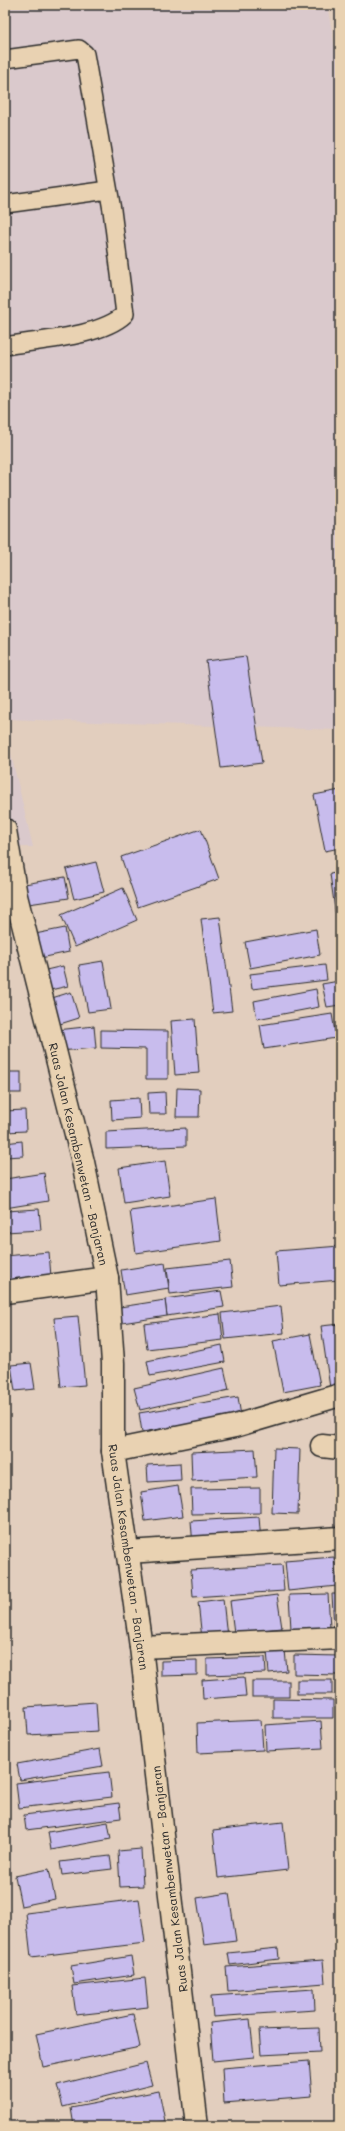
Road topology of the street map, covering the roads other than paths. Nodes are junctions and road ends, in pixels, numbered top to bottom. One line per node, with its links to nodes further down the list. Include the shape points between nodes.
1 (5, 59): 2 (lane, via 79,49 85,54)
2 (108, 190): 3 (lane); 4 (lane, via 125,314 117,322 98,330)
3 (5, 204)
4 (5, 346)
5 (5, 830): 6 (main road, Ruas Jalan Kesambenwetan - Banjaran)
6 (7, 858): 7 (main road, Ruas Jalan Kesambenwetan - Banjaran, via 83,1162)
7 (107, 1278): 8 (main road); 10 (main road, Ruas Jalan Kesambenwetan - Banjaran, via 113,1363)
8 (5, 1292)
9 (340, 1395): 10 (main road, via 235,1426)
10 (113, 1451): 12 (main road, Ruas Jalan Kesambenwetan - Banjaran)
11 (340, 1538): 12 (main road)
12 (128, 1552): 14 (main road, Ruas Jalan Kesambenwetan - Banjaran)
13 (340, 1638): 14 (main road)
14 (141, 1647): 15 (main road, Ruas Jalan Kesambenwetan - Banjaran)
15 (197, 2126)

